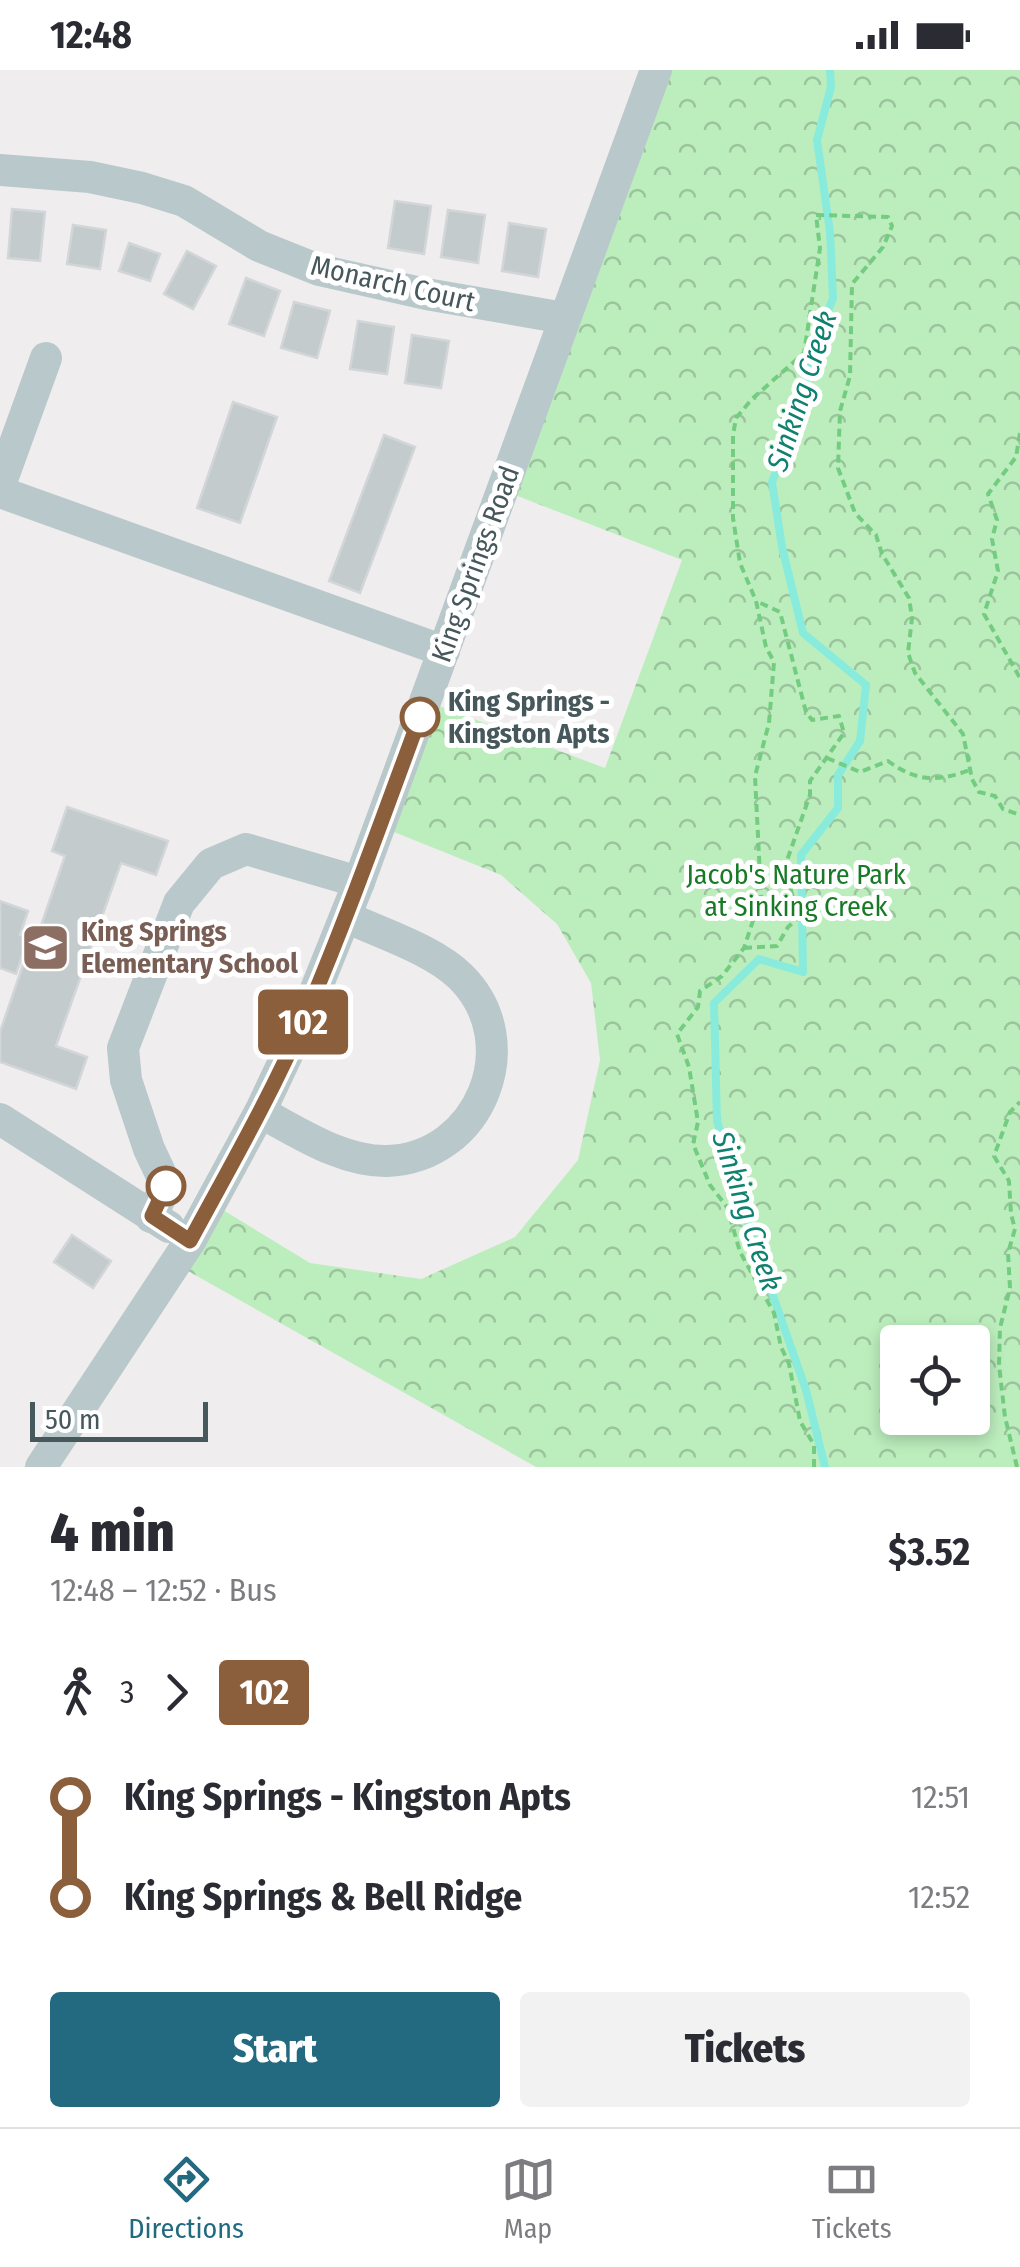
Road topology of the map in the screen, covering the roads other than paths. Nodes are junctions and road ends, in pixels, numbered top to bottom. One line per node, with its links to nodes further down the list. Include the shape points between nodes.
1 (656, 70): 3 (street, King Springs Road)
2 (0, 170): 3 (street, Monarch Court, via 142,188 184,201 259,246 319,270)
3 (564, 318): 6 (street, King Springs Road)
4 (46, 358): 5 (street)
5 (0, 488): 6 (street)
6 (444, 650): 7 (street, King Springs Road)
7 (359, 882): 8 (street, King Springs Road); 11 (street, via 246,849 212,864 179,903 123,1048 126,1080 166,1186)
8 (346, 917): 9 (street, King Springs Road); 9 (street, via 441,962 476,994 493,1060 488,1086 478,1108 438,1148 386,1161 354,1157)
9 (260, 1112): 12 (street, King Springs Road)
10 (0, 1119): 11 (street)
11 (152, 1216): 12 (street)
12 (190, 1241): 13 (street, King Springs Road)
13 (42, 1467)

